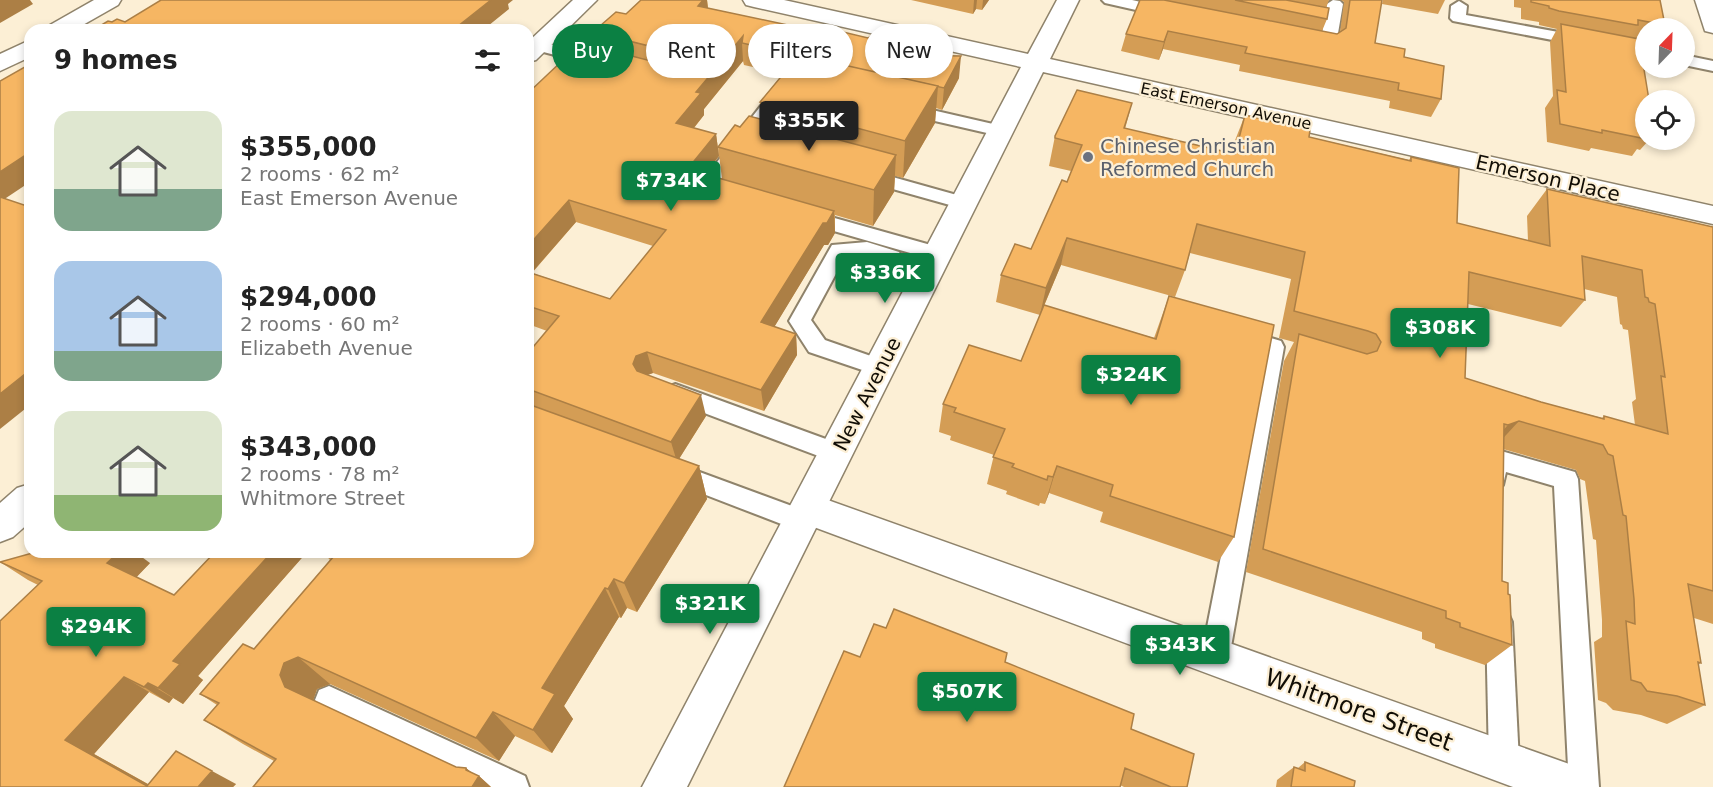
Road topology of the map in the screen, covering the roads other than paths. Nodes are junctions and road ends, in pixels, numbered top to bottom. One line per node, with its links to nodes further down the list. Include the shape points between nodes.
1 (110, 0): 9 (street)
2 (586, 0): 11 (street)
3 (754, 0): 18 (street, East Emerson Avenue)
4 (1068, 0): 18 (street, New Avenue)
5 (1110, 0): 8 (lane)
6 (1335, 4): 10 (lane, via 1327,20 1328,45)
7 (1459, 6): 14 (lane, via 1458,18)
8 (1179, 14)
9 (68, 24)
10 (1294, 38)
11 (534, 49)
12 (24, 50): 17 (street)
13 (534, 50): 15 (lane)
14 (1635, 51)
15 (552, 54)
16 (1695, 62): 19 (lane)
17 (0, 64)
18 (1034, 64): 22 (street, New Avenue); 23 (street, East Emerson Avenue)
19 (1713, 66)
20 (789, 81): 24 (lane)
21 (891, 105): 22 (lane)
22 (1000, 131): 28 (street, New Avenue)
23 (1383, 141): 30 (street, Emerson Place)
24 (743, 142): 25 (lane); 27 (lane, via 707,188)
25 (765, 148)
26 (842, 169): 28 (lane)
27 (742, 198)
28 (964, 202): 31 (street, New Avenue)
29 (787, 211): 31 (lane)
30 (1713, 215)
31 (934, 261): 33 (street, New Avenue); 33 (lane, via 867,249 839,250 800,321 817,346)
32 (1216, 330): 42 (lane, via 1284,350)
33 (880, 368): 35 (street, New Avenue)
34 (652, 384): 35 (lane)
35 (837, 453): 39 (street, New Avenue)
36 (651, 465): 39 (lane)
37 (24, 505): 40 (street)
38 (1495, 505): 48 (lane, via 1494,459 1566,479)
39 (805, 515): 42 (street, Whitmore Street); 46 (street, New Avenue)
40 (0, 526)
41 (1498, 599): 44 (lane)
42 (1215, 658): 44 (street, Whitmore Street)
43 (329, 700): 45 (lane)
44 (1504, 762): 47 (street, Whitmore Street)
45 (514, 787)
46 (664, 787)
47 (1572, 787)
48 (1584, 787)

